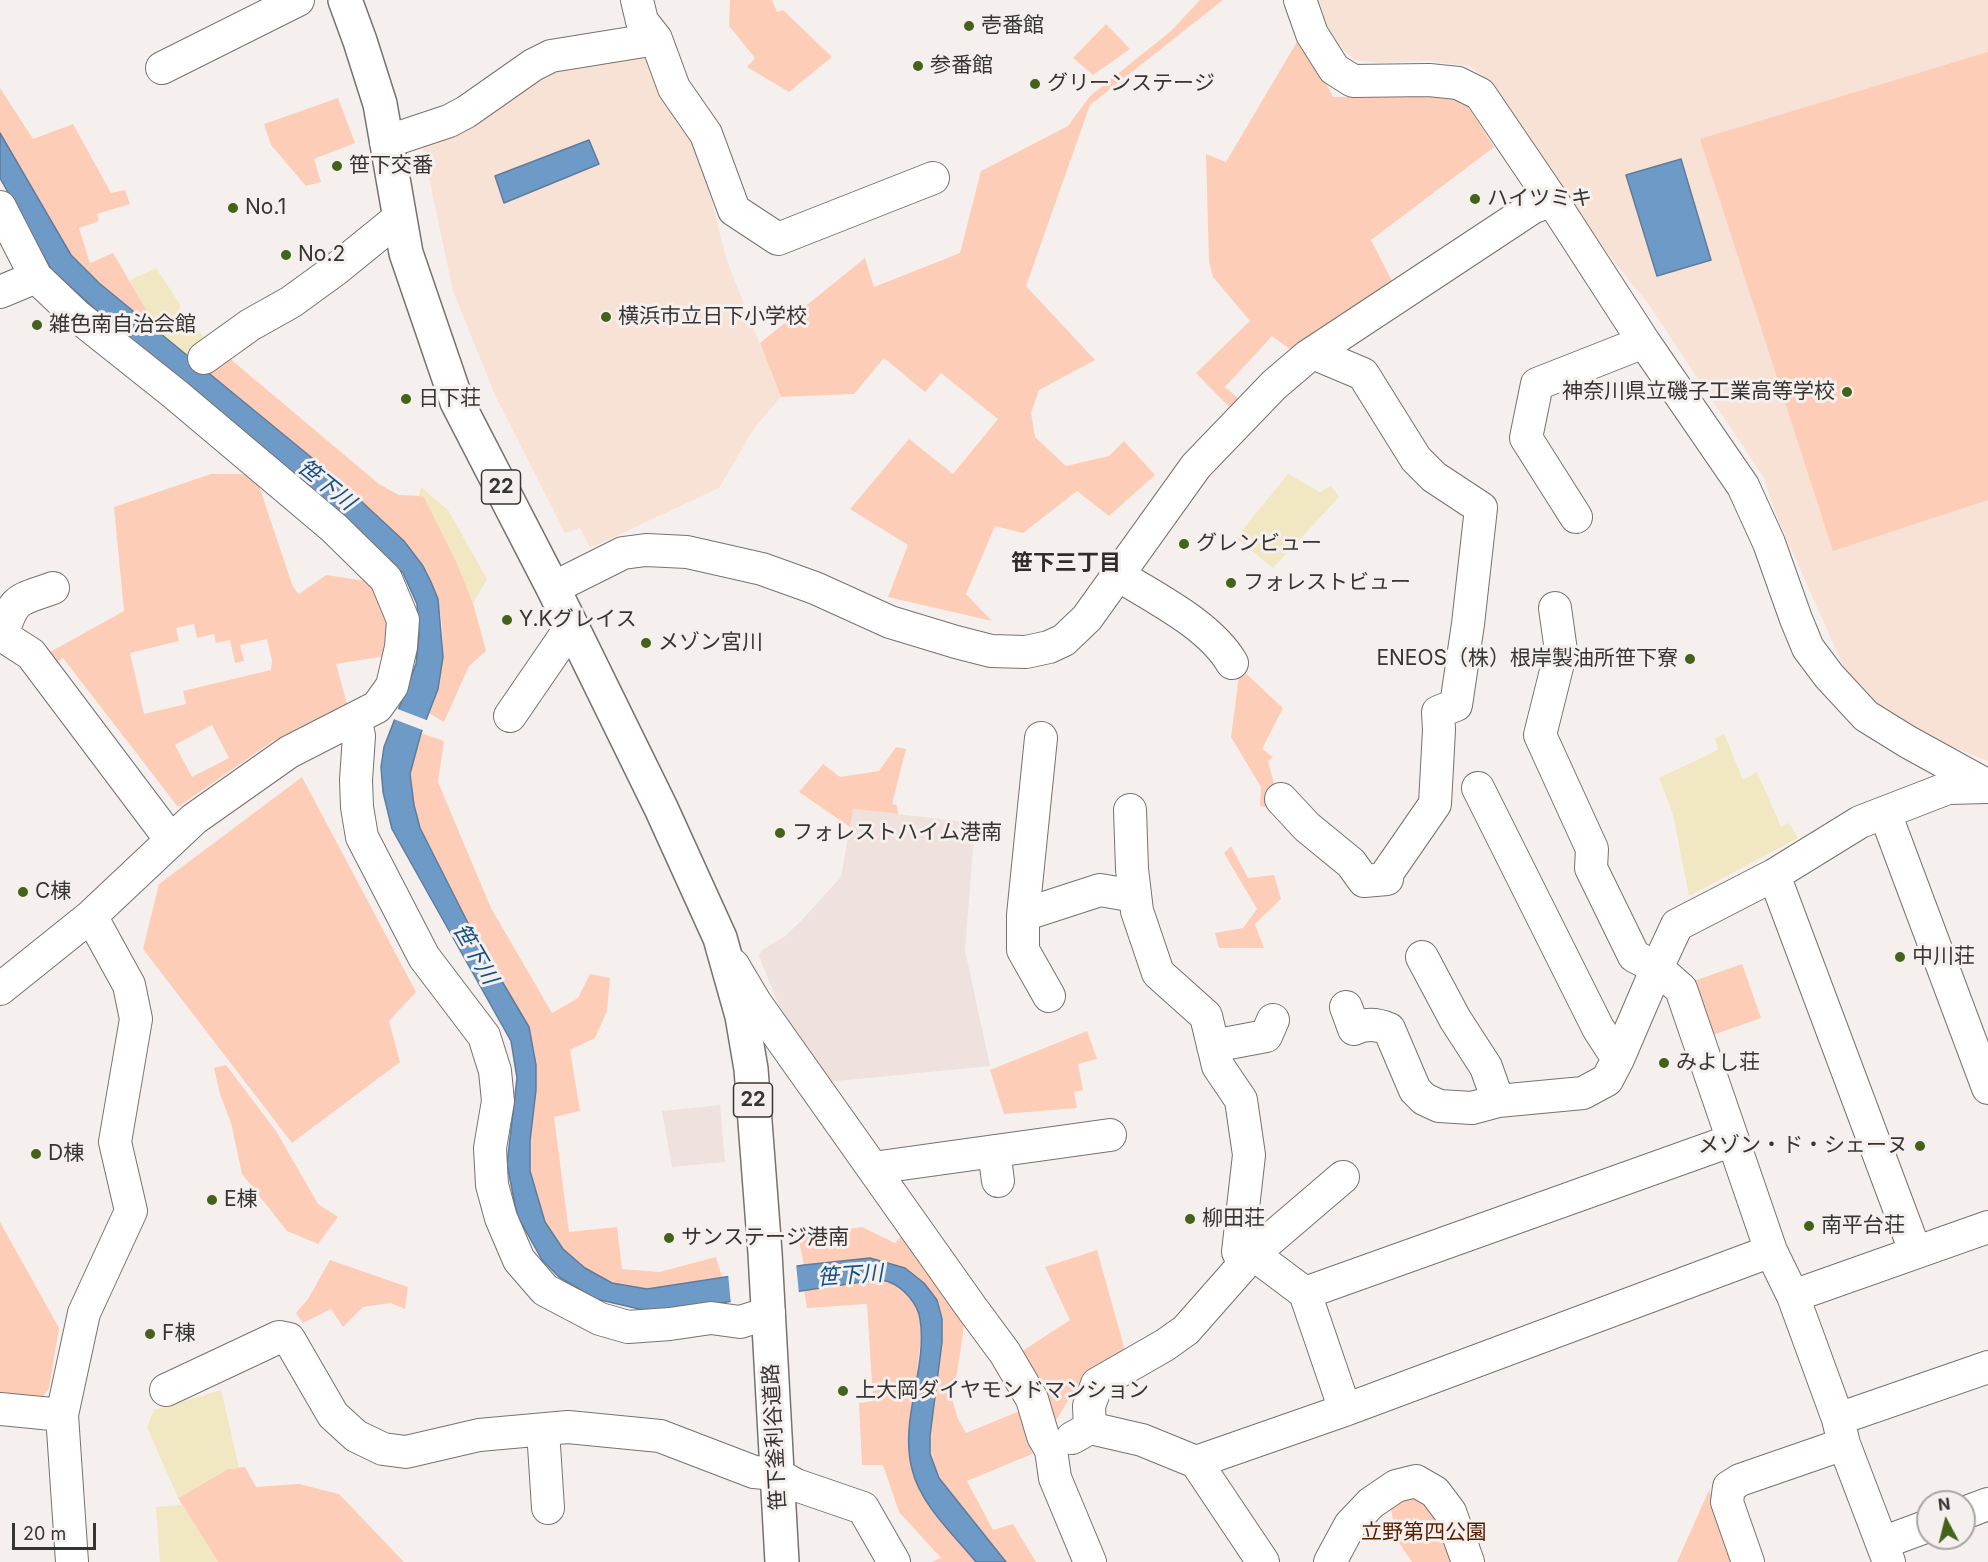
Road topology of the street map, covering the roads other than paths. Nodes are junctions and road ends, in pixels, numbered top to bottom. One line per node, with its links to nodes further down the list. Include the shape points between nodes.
1 (298, 0): 6 (street)
2 (345, 0): 7 (main road, 22, via 380,104)
3 (637, 0): 5 (street, via 642,21)
4 (1300, 0): 9 (street, via 1312,34 1334,69 1353,81 1458,82 1480,94)
5 (656, 39): 7 (street, via 551,56 449,121); 8 (street, via 674,88 706,134 734,210 778,239)
6 (162, 68)
7 (386, 142): 11 (main road, 22)
8 (933, 177)
9 (1552, 200): 14 (street); 15 (street, via 1532,208)
10 (0, 207): 12 (street)
11 (399, 218): 16 (street, via 291,302); 20 (main road, 22, via 406,253 457,402)
12 (36, 277): 13 (street); 26 (street, via 77,316 334,528 386,579 403,620 401,647 392,686 377,707)
13 (0, 292)
14 (1644, 342): 17 (street, via 1537,384 1526,438); 28 (street, via 1743,486 1808,648 1829,676 1866,716)
15 (1313, 353): 18 (street, via 1274,385 1196,466); 30 (street, via 1363,374 1416,459 1434,477 1481,508 1455,705 1438,712 1435,804 1387,879 1364,881 1352,863 1307,827)
16 (204, 358)
17 (1576, 517)
18 (1118, 576): 20 (street, via 1087,618 1064,640 1026,652 991,651 956,642 890,622 762,569 687,552 623,553); 24 (street, via 1183,615 1225,651)
19 (53, 588): 23 (street, via 20,600 11,609)
20 (553, 588): 22 (main road, 22)
21 (1555, 608): 40 (street, via 1562,651 1540,735 1592,849 1591,868 1634,956)
22 (571, 627): 25 (street); 38 (main road, 22, via 661,808)
23 (1, 634): 33 (street, via 31,654)
24 (1232, 663)
25 (510, 716)
26 (356, 718): 33 (street, via 289,752 194,819); 59 (street, via 357,807 362,837 424,957 489,1047 498,1101 490,1148 492,1185 519,1260 545,1290 600,1319 628,1327 711,1318 740,1322)
27 (1041, 738): 36 (street)
28 (1988, 787): 32 (street, via 1948,789)
29 (1478, 788): 46 (street, via 1598,1028)
30 (1281, 799)
31 (1131, 810): 35 (street)
32 (1885, 813): 34 (street, via 1860,822); 47 (street)
33 (171, 840): 37 (street)
34 (1774, 875): 40 (street, via 1677,925); 55 (street)
35 (1135, 896): 36 (street, via 1100,890); 45 (street, via 1158,973 1206,1016)
36 (1023, 915): 42 (street, via 1023,950)
37 (91, 916): 41 (street); 64 (street, via 129,985 136,1018 115,1142 131,1211 84,1313)
38 (723, 951): 51 (street); 59 (main road, 22, via 742,1016 751,1069)
39 (1422, 957): 48 (street, via 1486,1067)
40 (1657, 968): 46 (street); 50 (street, via 1681,989)
41 (0, 989)
42 (1049, 996)
43 (1346, 1007): 48 (street, via 1354,1029 1378,1025 1389,1029 1403,1066 1424,1099 1439,1106 1472,1108)
44 (1273, 1020): 45 (street, via 1266,1036)
45 (1213, 1046): 56 (street, via 1218,1066 1241,1100 1243,1111 1249,1155 1238,1252)
46 (1618, 1059): 48 (street, via 1607,1080 1583,1093)
47 (1988, 1088)
48 (1498, 1101)
49 (1111, 1137): 51 (street, via 996,1166)
50 (1733, 1140): 54 (street); 57 (street)
51 (873, 1168): 68 (street, via 1005,1353 1032,1400)
52 (1343, 1177): 56 (street)
53 (1988, 1227): 55 (street)
54 (1771, 1251): 58 (street); 63 (street)
55 (1916, 1251): 58 (street)
56 (1249, 1258): 57 (street); 65 (street, via 1186,1330 1097,1384 1089,1406)
57 (1305, 1293): 63 (street)
58 (1792, 1296): 67 (street)
59 (769, 1312): 70 (main road, 笹下釜利谷道路 / 22)
60 (1988, 1367): 67 (street)
61 (166, 1390): 66 (street, via 279,1337 290,1339 333,1415 356,1436 383,1449 406,1452 479,1436)
62 (0, 1408): 64 (street)
63 (1344, 1410): 69 (street)
64 (62, 1415): 74 (street)
65 (1090, 1428): 68 (street); 69 (street, via 1142,1440)
66 (543, 1430): 70 (street, via 568,1427 660,1436 754,1472); 71 (street)
67 (1841, 1432): 73 (street); 81 (street, via 1729,1487 1727,1502)
68 (1051, 1450): 77 (street, via 1054,1478)
69 (1196, 1462): 78 (street)
70 (777, 1474): 75 (main road, 笹下釜利谷道路 / 22); 76 (street, via 796,1485 863,1508)
71 (548, 1508)
72 (1916, 1534): 73 (street)
73 (1885, 1553)
74 (72, 1562)
75 (782, 1562)
76 (894, 1562)
77 (1090, 1562)
78 (1263, 1562)
79 (1330, 1562): 80 (street, via 1350,1525 1371,1503 1396,1486 1416,1482 1435,1492 1450,1512)
80 (1468, 1562)
81 (1748, 1562)

